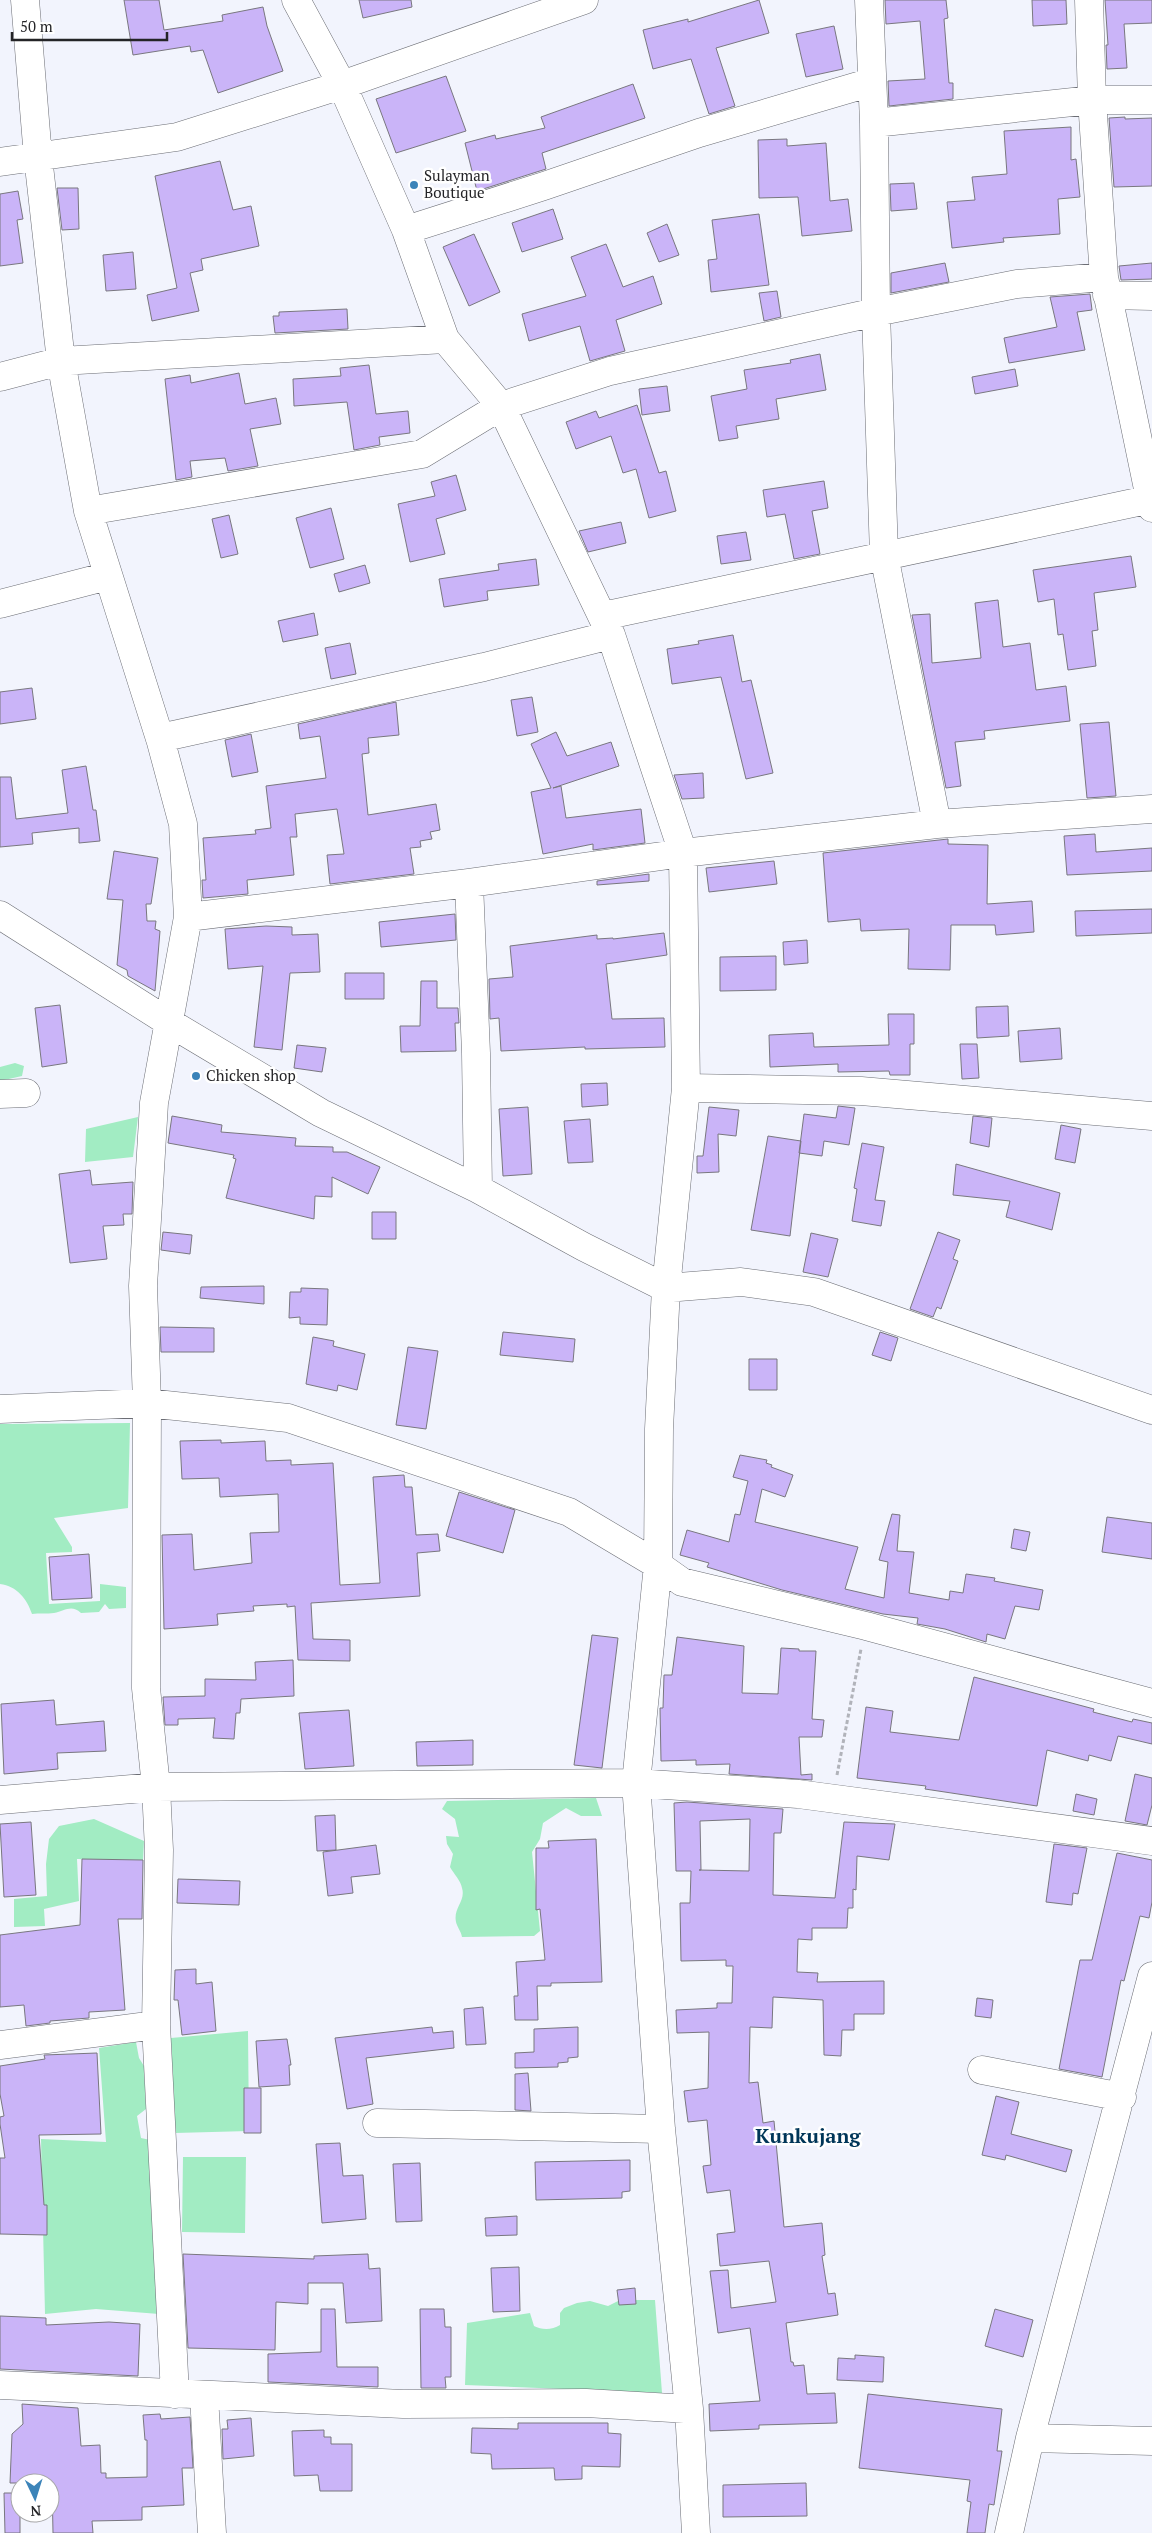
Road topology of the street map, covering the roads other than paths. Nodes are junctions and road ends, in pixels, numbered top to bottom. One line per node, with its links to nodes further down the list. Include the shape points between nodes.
1 (25, 0): 12 (street)
2 (296, 0): 8 (street)
3 (584, 0): 6 (street)
4 (869, 0): 7 (street)
5 (1090, 0): 9 (street)
6 (541, 7): 8 (street)
7 (872, 82): 11 (street); 14 (street, via 699,133)
8 (342, 85): 12 (street, via 177,137); 14 (street)
9 (1092, 100): 10 (street); 11 (street); 15 (street)
10 (1152, 100)
11 (874, 122): 17 (street)
12 (38, 157): 13 (street); 19 (street)
13 (0, 162)
14 (406, 230): 18 (street)
15 (1106, 286): 16 (street); 17 (street, via 1018,284); 22 (street)
16 (1152, 296)
17 (876, 312): 21 (street, via 610,371); 24 (street)
18 (445, 339): 19 (street); 21 (street)
19 (61, 361): 20 (street); 23 (street)
20 (0, 377)
21 (501, 406): 23 (street, via 422,454); 27 (street)
22 (1152, 502): 24 (street)
23 (88, 510): 25 (street)
24 (884, 555): 27 (street); 30 (street)
25 (108, 576): 26 (street); 28 (street)
26 (0, 604)
27 (607, 626): 28 (street, via 484,667); 31 (street)
28 (160, 738): 34 (street, via 183,824)
29 (1152, 809): 30 (street)
30 (937, 824): 31 (street)
31 (683, 853): 32 (street); 36 (street)
32 (469, 883): 34 (street); 38 (street)
33 (0, 915): 35 (street)
34 (188, 917): 35 (street)
35 (170, 1023): 38 (street, via 321,1114); 40 (street, via 154,1103 143,1286)
36 (686, 1088): 37 (street, via 861,1090); 39 (street)
37 (1152, 1116)
38 (478, 1189): 39 (street)
39 (666, 1288): 42 (street, via 741,1282 814,1292); 43 (street, via 659,1429)
40 (147, 1403): 41 (street); 43 (street, via 288,1418 569,1512); 46 (street, via 146,1688)
41 (0, 1409)
42 (1152, 1410)
43 (658, 1565): 44 (street, via 682,1582 866,1626); 45 (street)
44 (1152, 1703)
45 (636, 1783): 46 (street); 48 (street, via 833,1798); 56 (street)
46 (156, 1786): 47 (street); 50 (street, via 159,1850)
47 (0, 1800)
48 (1152, 1841)
49 (1152, 1976): 51 (street)
50 (156, 2025): 52 (street); 58 (street)
51 (1146, 2026): 54 (street)
52 (0, 2045)
53 (982, 2070): 54 (street)
54 (1122, 2098): 61 (street)
55 (377, 2123): 56 (street)
56 (661, 2129): 60 (street)
57 (0, 2385): 58 (street)
58 (175, 2394): 59 (street)
59 (204, 2396): 60 (street, via 403,2404 586,2403); 63 (street)
60 (690, 2409): 64 (street)
61 (1030, 2438): 62 (street); 65 (street)
62 (1152, 2440)
63 (212, 2533)
64 (696, 2533)
65 (1009, 2533)

